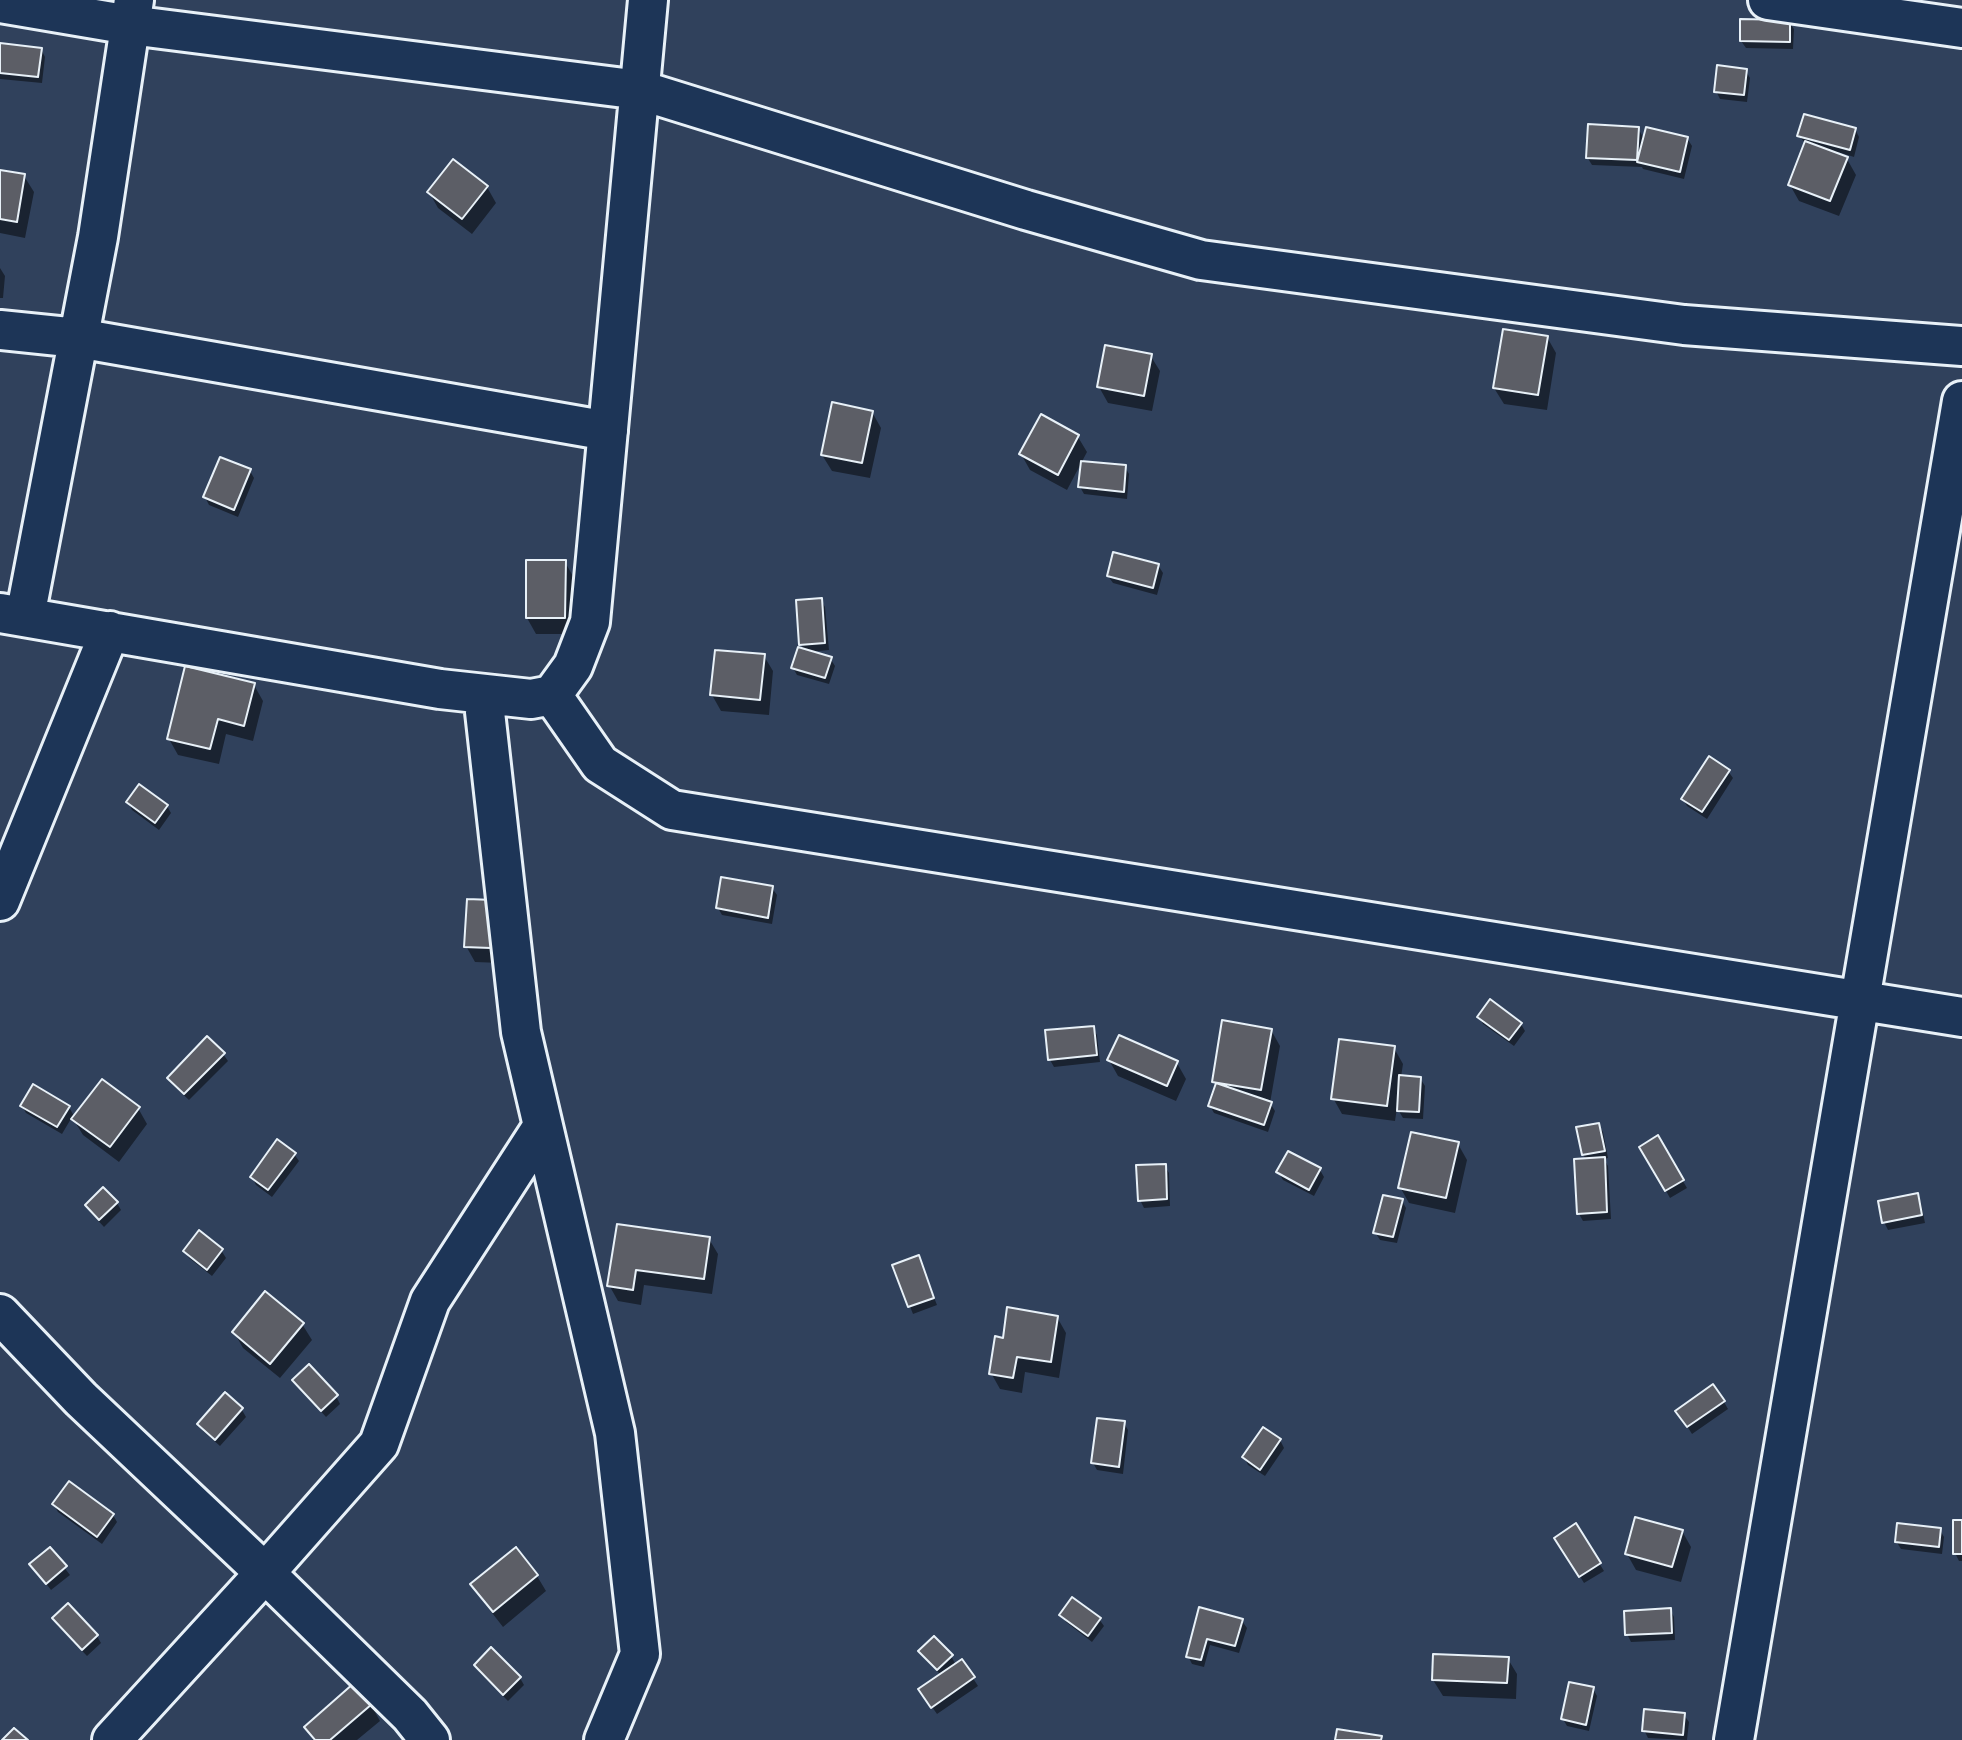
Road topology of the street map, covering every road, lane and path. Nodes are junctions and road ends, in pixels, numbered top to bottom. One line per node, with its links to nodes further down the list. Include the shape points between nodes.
1 (648, 0): 6 (street)
2 (1768, 0): 5 (street)
3 (0, 3): 4 (street)
4 (132, 12): 6 (street); 8 (street)
5 (1962, 28)
6 (640, 90): 9 (street, via 1201,260 1684,325); 11 (street)
7 (0, 330): 8 (street)
8 (78, 338): 11 (street); 12 (street)
9 (1962, 346)
10 (1962, 401): 17 (street)
11 (608, 430): 15 (street, via 590,622 573,666)
12 (12, 615): 13 (street)
13 (110, 631): 14 (street); 16 (street)
14 (483, 694): 15 (street, via 531,699); 19 (street, via 521,1032)
15 (552, 695): 17 (street, via 600,764 672,810)
16 (0, 901)
17 (1860, 1001): 18 (street); 25 (street)
18 (1962, 1017)
19 (543, 1126): 21 (street, via 430,1301 379,1444); 24 (street, via 615,1433 640,1654)
20 (0, 1314): 21 (street, via 81,1399)
21 (265, 1573): 22 (street); 23 (street)
22 (113, 1740)
23 (430, 1740)
24 (604, 1740)
25 (1734, 1740)

